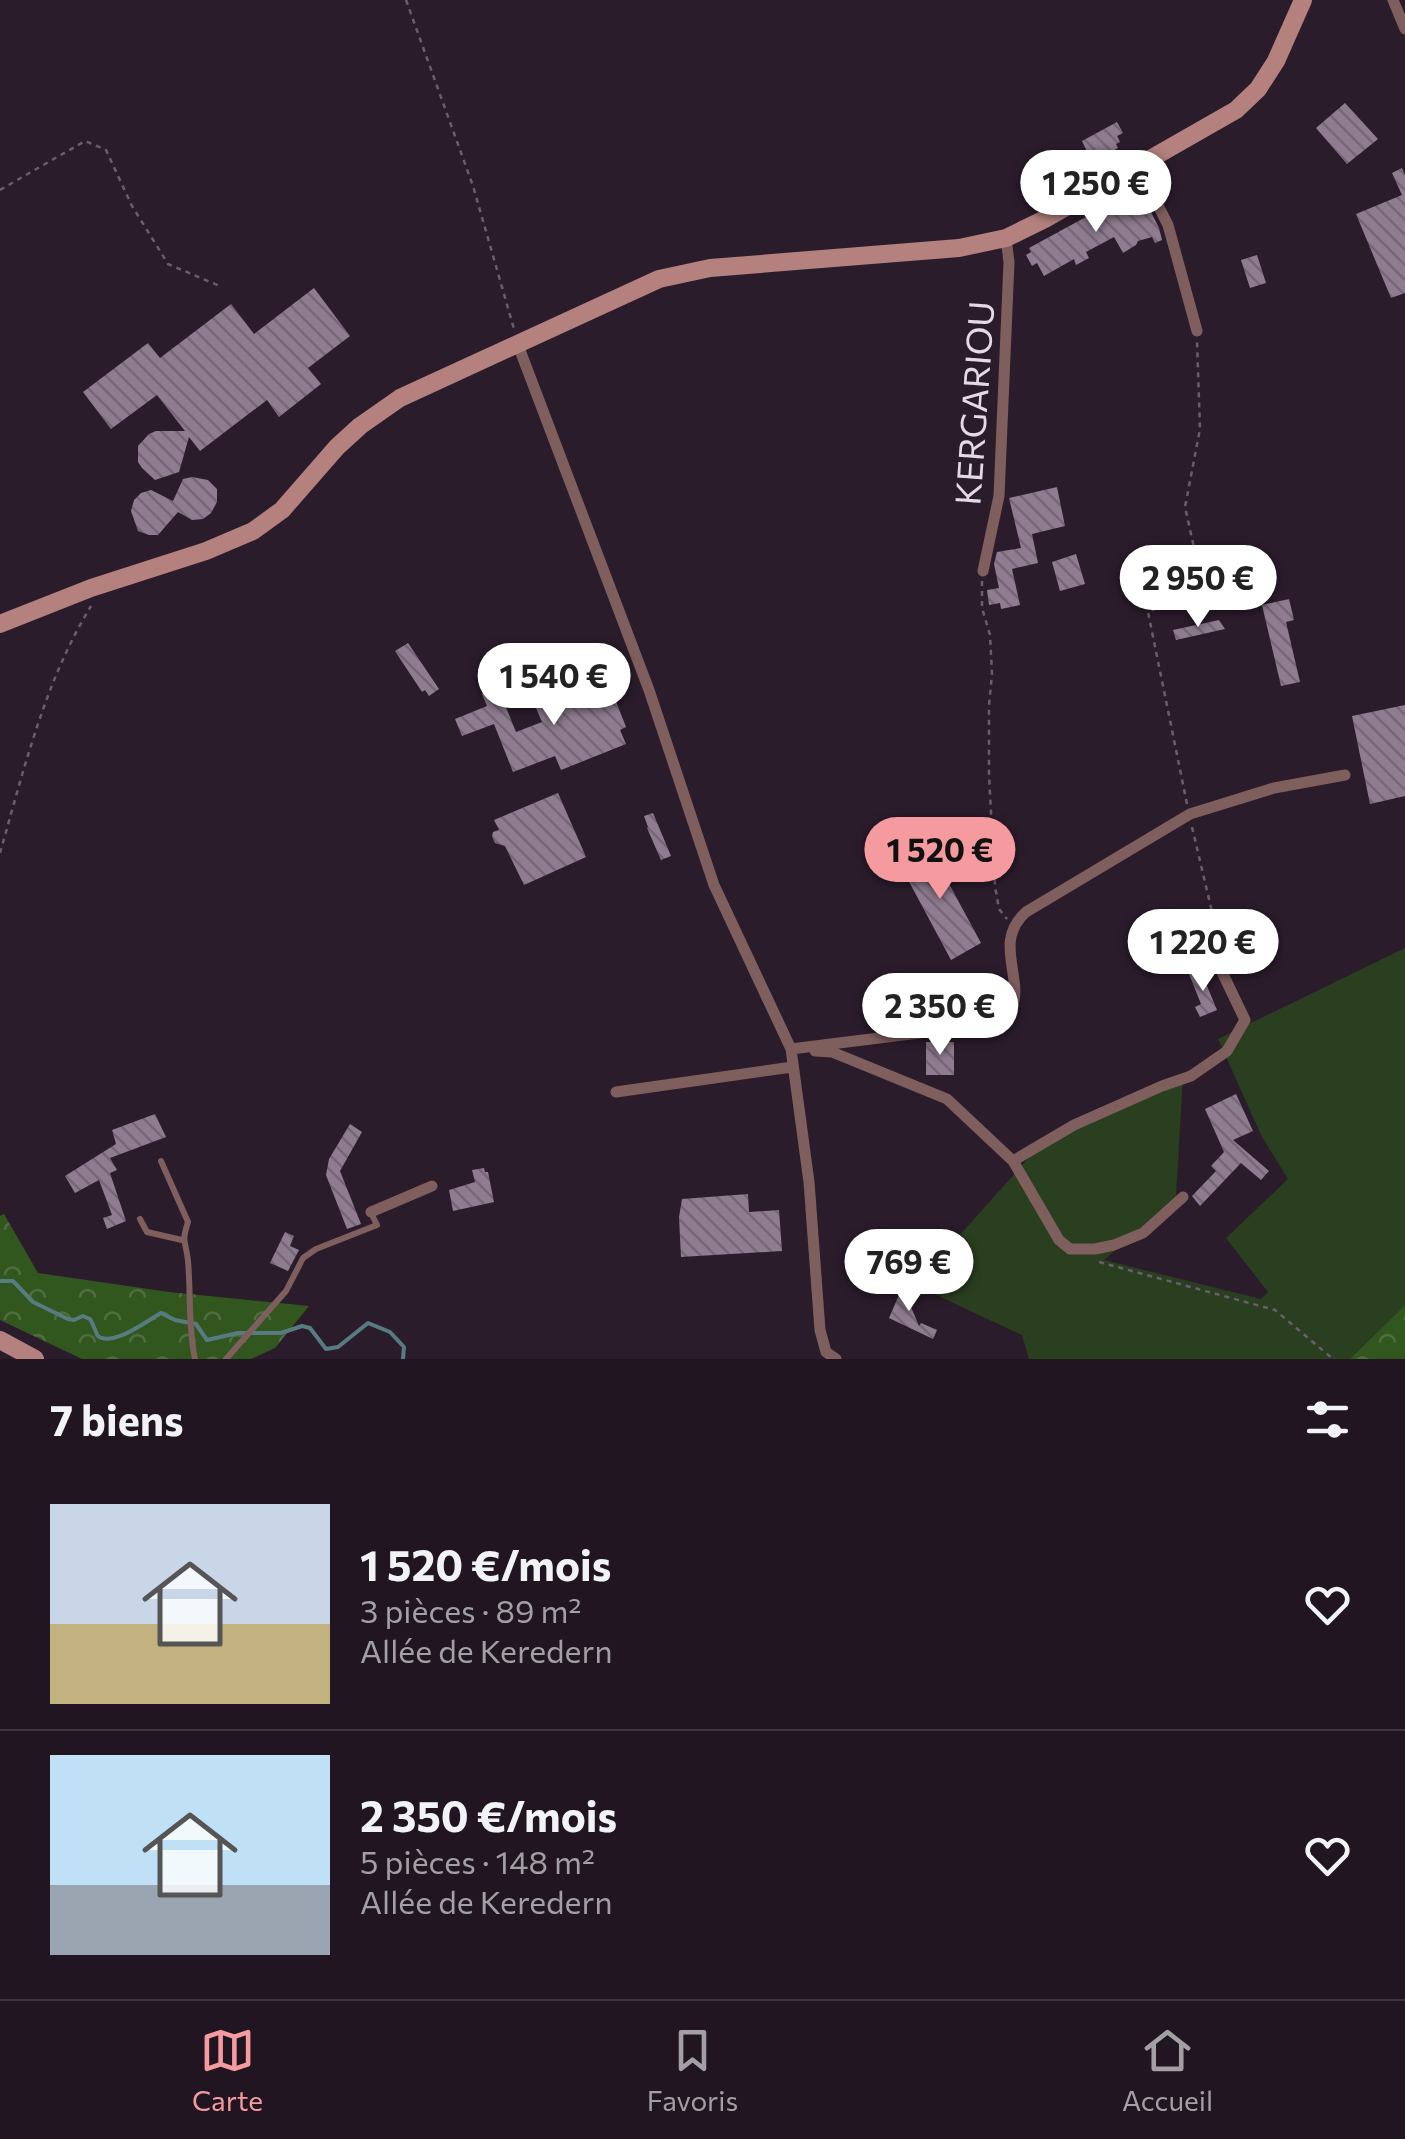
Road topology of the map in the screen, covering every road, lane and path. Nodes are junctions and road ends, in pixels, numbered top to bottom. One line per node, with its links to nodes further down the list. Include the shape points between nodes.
1 (406, 0): 10 (path, via 474,186)
2 (1303, 0): 5 (street, via 1276,60 1248,100)
3 (1393, 0): 4 (street)
4 (1405, 29)
5 (1138, 166): 7 (street); 9 (street, via 1168,225)
6 (0, 190): 8 (path, via 84,141 106,150 168,264)
7 (1006, 238): 10 (street, via 959,248 687,271); 11 (street, KERGARIOU, via 998,496)
8 (222, 287)
9 (1196, 331): 15 (path, via 1200,428 1185,507 1204,588 1148,612)
10 (518, 346): 12 (street, via 400,398 360,426 282,510 253,531); 19 (street, via 649,690 714,884)
11 (982, 571): 17 (path, via 992,674 996,886 999,909)
12 (92, 588): 13 (street); 16 (path, via 92,604 68,644 34,735)
13 (0, 624)
14 (1344, 775): 15 (street)
15 (1190, 814): 17 (street, via 1026,912); 18 (path)
16 (0, 853)
17 (1014, 928): 19 (street, via 1014,995 998,1024)
18 (1222, 972): 23 (street, via 1245,1020 1226,1051 1192,1076 1074,1125)
19 (791, 1049): 20 (street); 23 (street, via 832,1052 947,1099)
20 (792, 1067): 21 (street); 34 (street, via 820,1330 826,1352)
21 (616, 1092)
22 (161, 1160): 28 (lane, via 188,1222)
23 (1013, 1160): 25 (street, via 1070,1248 1094,1249 1143,1233)
24 (432, 1186): 26 (street)
25 (1183, 1197)
26 (370, 1210): 33 (lane, via 377,1226 303,1258 286,1291)
27 (140, 1219): 28 (lane, via 147,1232)
28 (182, 1240): 32 (lane)
29 (1099, 1261): 35 (path, via 1274,1310)
30 (0, 1340): 31 (street)
31 (26, 1357)
32 (195, 1359)
33 (226, 1359)
34 (836, 1359)
35 (1334, 1359)

